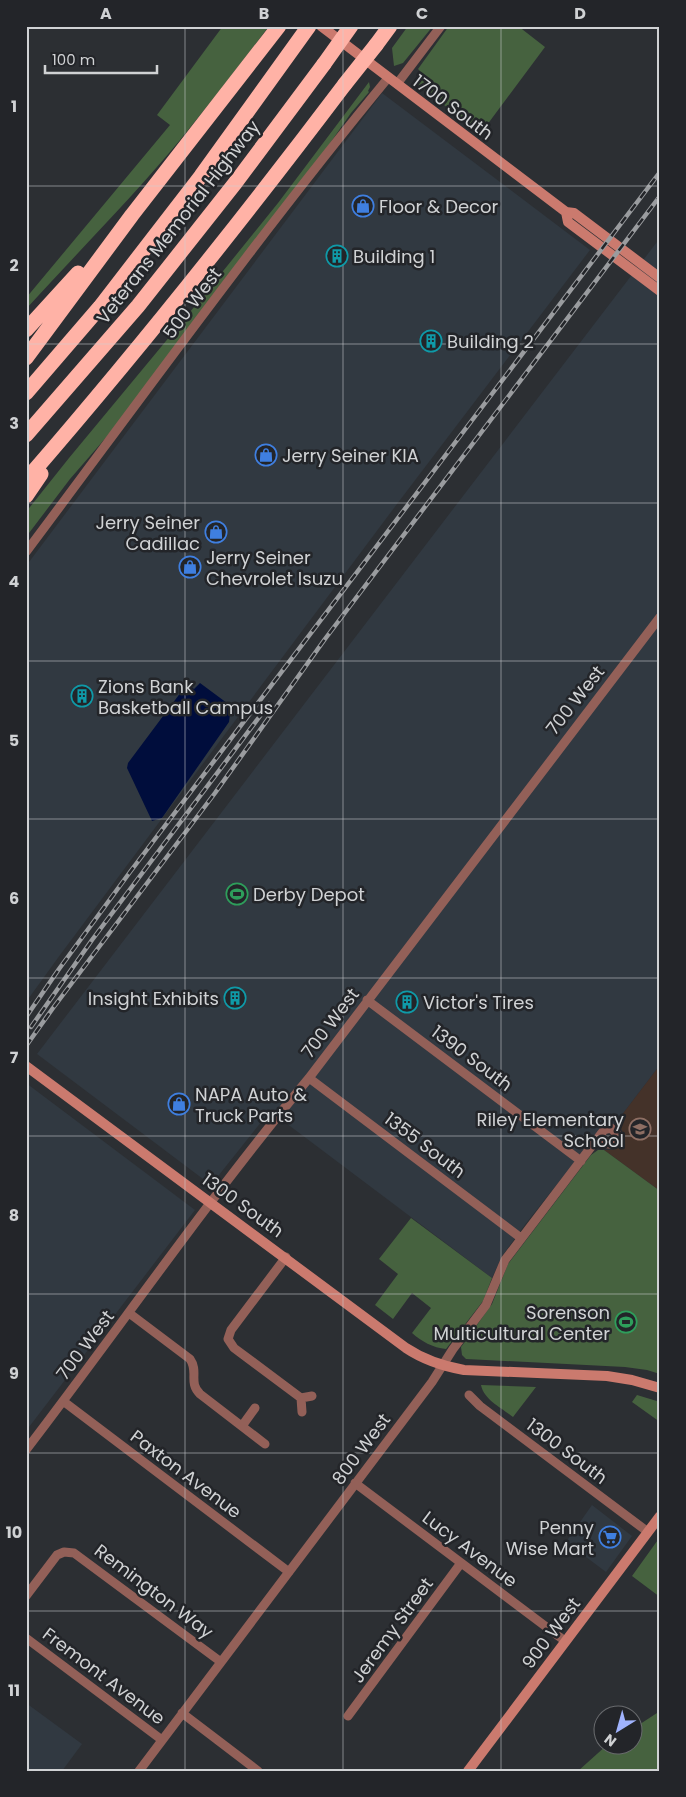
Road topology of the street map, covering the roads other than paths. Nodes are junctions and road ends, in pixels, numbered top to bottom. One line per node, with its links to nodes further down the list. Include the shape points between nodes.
1 (309, 26): 14 (highway, Veterans Memorial Highway, via 195,184 100,307)
2 (321, 26): 7 (main road, 1700 South)
3 (350, 26): 16 (highway, Veterans Memorial Highway, bridge, via 236,182 138,306)
4 (389, 26): 15 (highway, bridge, via 259,198)
5 (441, 26): 7 (street, 500 West)
6 (278, 27): 9 (highway)
7 (392, 81): 8 (main road, 1700 South); 19 (street, 500 West, via 324,156)
8 (566, 212): 10 (main road, 1700 South, via 574,213); 11 (main road, 1700 South, via 568,222)
9 (132, 215): 12 (highway); 13 (highway)
10 (660, 278)
11 (660, 290)
12 (26, 330)
13 (26, 358)
14 (26, 393)
15 (80, 417): 17 (highway); 18 (highway)
16 (26, 435)
17 (26, 480)
18 (26, 496)
19 (26, 552)
20 (660, 617): 21 (street, 700 West)
21 (367, 1000): 23 (street, 700 West); 25 (street, 1390 South)
22 (26, 1066): 26 (main road, 1300 South)
23 (309, 1078): 26 (street, 700 West); 27 (street, 1355 South)
24 (597, 1139): 25 (street, 800 West)
25 (581, 1161): 27 (street, 800 West)
26 (211, 1202): 28 (main road, 1300 South); 29 (street, 700 West)
27 (521, 1238): 30 (street, 800 West, via 501,1267 486,1305)
28 (286, 1257): 30 (main road, 1300 South, via 406,1348); 34 (street, via 231,1330 228,1339 234,1348)
29 (129, 1313): 35 (street, 700 West); 38 (street, via 190,1359 197,1391)
30 (442, 1366): 31 (main road, 1300 South, via 481,1372 620,1378); 41 (street, 800 West)
31 (660, 1388)
32 (469, 1395): 43 (street, 1300 South)
33 (312, 1396): 34 (street)
34 (301, 1398): 37 (street)
35 (63, 1401): 40 (street, 700 West); 45 (street, Paxton Avenue)
36 (255, 1408): 38 (street)
37 (302, 1412)
38 (242, 1426): 39 (street)
39 (265, 1444)
40 (26, 1450)
41 (355, 1483): 44 (street, Lucy Avenue); 45 (street, 800 West)
42 (660, 1516): 43 (main road, 900 West)
43 (648, 1532): 48 (main road, 900 West)
44 (461, 1563): 48 (street, Lucy Avenue); 51 (street, Jeremy Street)
45 (288, 1572): 49 (street, 800 West)
46 (26, 1596): 49 (street, Remington Way, via 57,1555 74,1553)
47 (26, 1638): 52 (street, Fremont Avenue)
48 (565, 1641): 55 (main road, 900 West)
49 (221, 1662): 50 (street, 800 West)
50 (182, 1713): 52 (street, 800 West); 54 (street, Fremont Avenue)
51 (348, 1716)
52 (162, 1740): 53 (street, 800 West)
53 (139, 1771)
54 (258, 1771)
55 (468, 1771)

